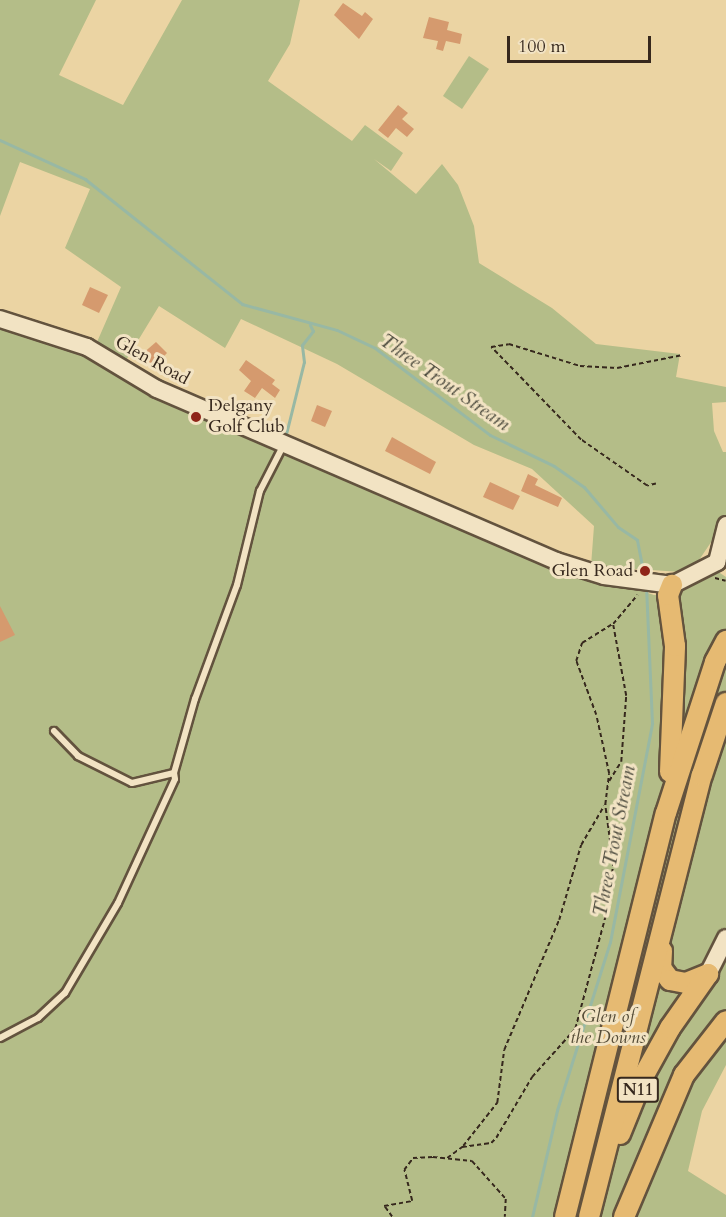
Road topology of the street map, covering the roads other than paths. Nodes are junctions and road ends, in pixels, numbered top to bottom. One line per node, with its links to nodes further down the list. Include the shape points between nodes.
1 (0, 319): 2 (main road, Glen Road, via 87,347 157,389)
2 (284, 443): 5 (main road, Glen Road, via 513,546 604,576); 9 (lane, via 260,491 237,585 195,699)
3 (726, 525): 4 (main road)
4 (722, 566): 5 (main road)
5 (651, 583): 10 (highway, N11, via 668,595 675,646 674,725)
6 (726, 641): 10 (highway, N11, via 715,662)
7 (726, 703): 11 (highway, N11)
8 (54, 730): 9 (lane, via 78,756 132,783)
9 (174, 773): 15 (lane, via 118,903 65,993 38,1018)
10 (666, 813): 16 (highway, N11)
11 (680, 861): 13 (highway, N11, via 679,888 661,965 667,978 676,983 686,984); 17 (highway, N11)
12 (726, 938): 13 (main road)
13 (708, 974): 18 (highway, N11, via 670,1028 644,1077 612,1153)
14 (726, 1021): 19 (highway, via 684,1075)
15 (0, 1038)
16 (565, 1217)
17 (589, 1217)
18 (594, 1217)
19 (624, 1217)

